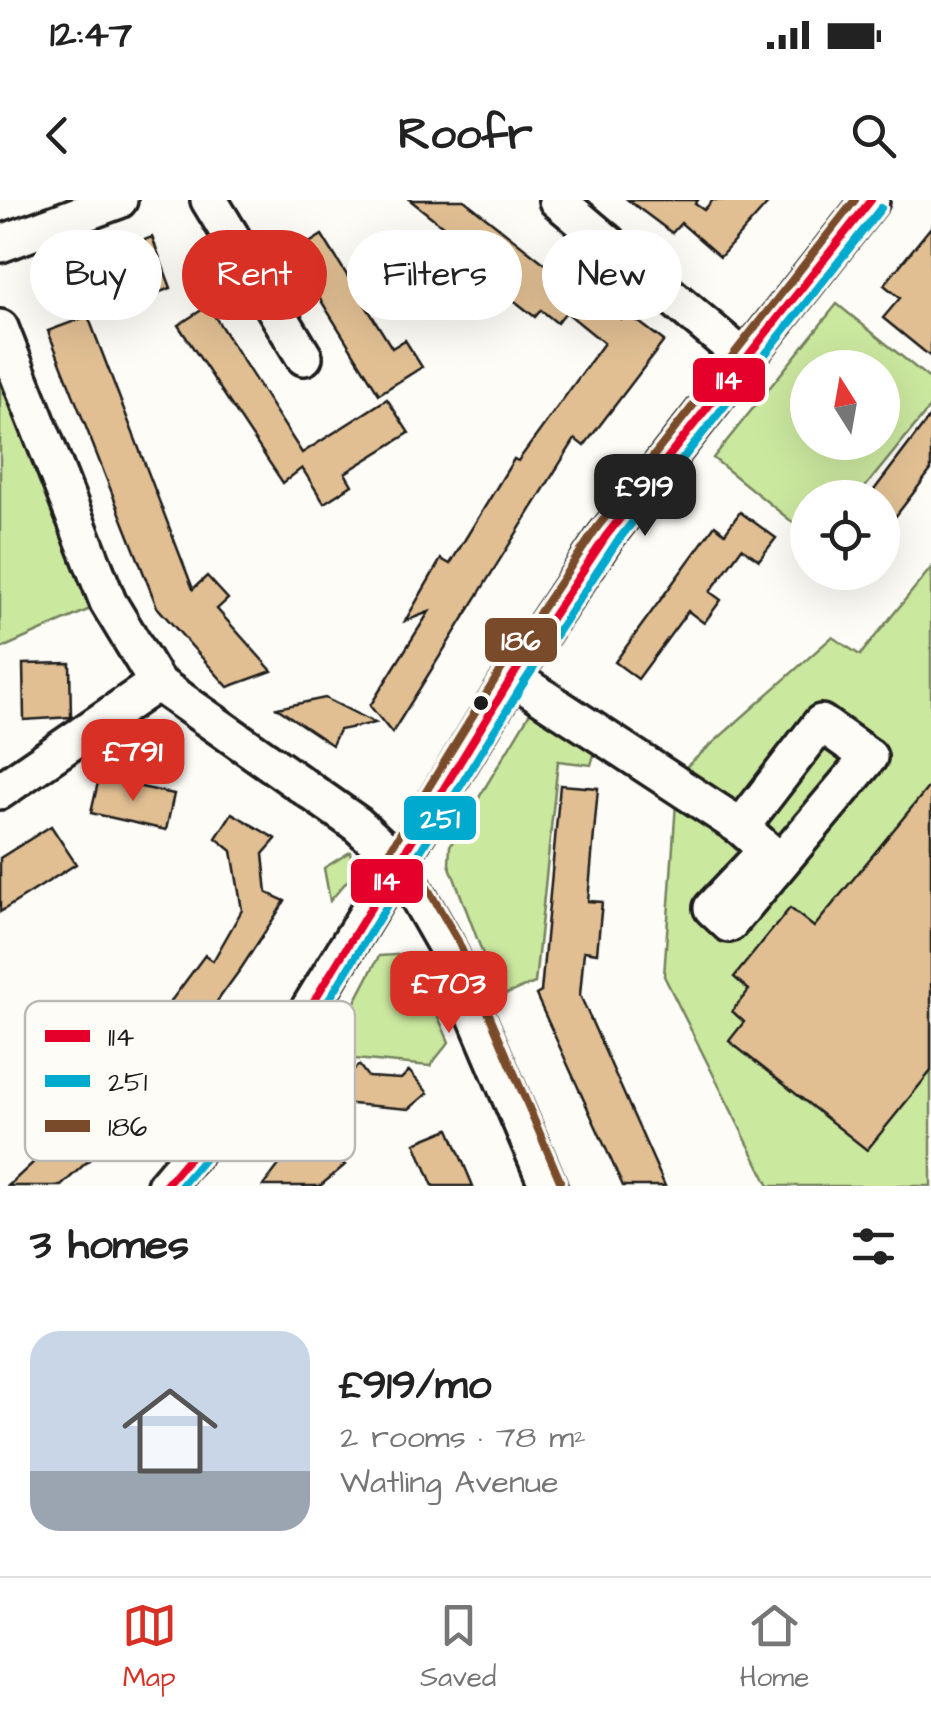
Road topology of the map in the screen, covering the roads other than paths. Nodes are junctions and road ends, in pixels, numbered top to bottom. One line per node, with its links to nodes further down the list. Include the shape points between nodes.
1 (119, 200): 5 (street)
2 (209, 200): 7 (street)
3 (557, 200): 8 (street)
4 (871, 200): 8 (street)
5 (0, 244)
6 (0, 328): 10 (street, via 108,602)
7 (304, 356)
8 (744, 358): 9 (street, via 606,536)
9 (512, 678): 12 (street); 13 (street)
10 (157, 684): 11 (street); 13 (street, via 357,824)
11 (0, 790)
12 (741, 826): 12 (street, via 821,722 869,757 729,924 712,908 767,850)
13 (398, 862): 14 (street); 17 (street, via 446,946)
14 (314, 1001)
15 (186, 1161): 16 (street)
16 (165, 1186)
17 (548, 1186)

